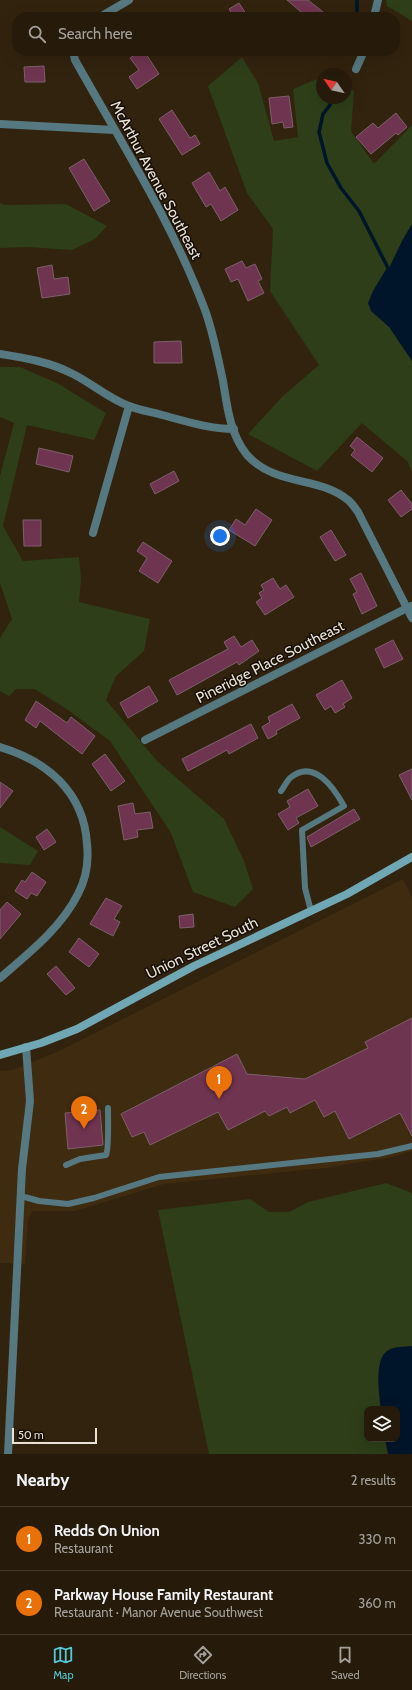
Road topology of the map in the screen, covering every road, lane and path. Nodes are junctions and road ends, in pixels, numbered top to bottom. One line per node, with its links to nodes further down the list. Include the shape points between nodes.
1 (129, 0): 3 (street)
2 (378, 0): 4 (street)
3 (109, 12)
4 (375, 12)
5 (74, 56): 9 (street, McArthur Avenue Southeast)
6 (362, 56): 7 (street)
7 (356, 69)
8 (0, 124): 9 (street)
9 (114, 130): 12 (street, McArthur Avenue Southeast, via 179,247 206,312)
10 (0, 354): 11 (street, via 48,363)
11 (129, 406): 12 (street, via 218,429); 13 (street)
12 (234, 429): 14 (street, McArthur Avenue Southeast, via 247,454 271,473 325,488 349,500)
13 (93, 533)
14 (410, 607): 15 (street, McArthur Avenue Southeast); 16 (street, Pineridge Place Southeast)
15 (412, 618)
16 (145, 740)
17 (0, 747): 21 (street, via 31,759 69,791 77,802 87,833 88,862 86,876 78,894 54,928)
18 (281, 791): 20 (lane, via 290,778 302,772 310,772 322,776 334,788 344,806 302,830 304,888)
19 (412, 857): 20 (main road, Union Street South)
20 (311, 911): 22 (main road, Union Street South, via 194,966 77,1029)
21 (0, 978)
22 (26, 1048): 23 (main road, Union Street South); 27 (street, via 30,1101)
23 (0, 1055)
24 (108, 1108): 26 (lane, via 106,1155 80,1159)
25 (412, 1146): 27 (lane, via 378,1154 159,1177 68,1204)
26 (66, 1165)
27 (21, 1196): 28 (street)
28 (8, 1454)

